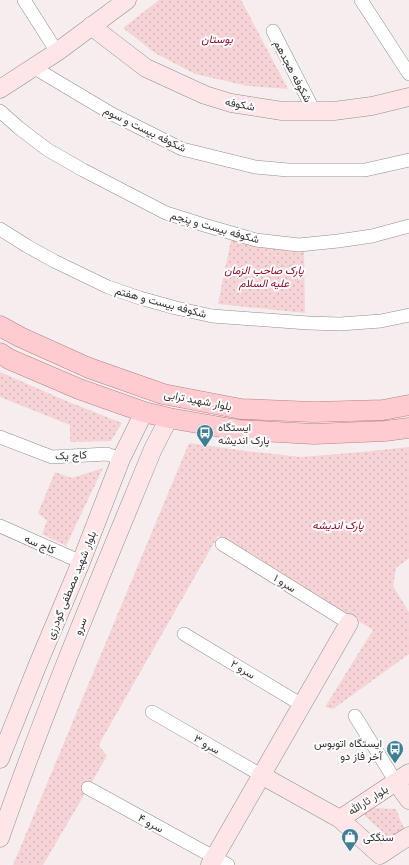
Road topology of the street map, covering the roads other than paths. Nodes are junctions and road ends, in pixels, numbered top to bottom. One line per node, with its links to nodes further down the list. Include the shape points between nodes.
1 (24, 0): 6 (street)
2 (127, 0): 4 (street)
3 (361, 0): 8 (street)
4 (91, 26): 6 (street); 12 (street, شکوفه, via 146,68 205,95 231,103 282,111)
5 (273, 31): 12 (street, شکوفه هجدهم)
6 (57, 52): 7 (street)
7 (33, 67): 9 (street); 13 (street, شکوفه بیست و سوم, via 112,114 182,149 255,167 288,170 365,170)
8 (409, 74)
9 (0, 89)
10 (409, 97): 12 (street, شکوفه, via 372,106)
11 (0, 111): 14 (street, شکوفه بیست و پنجم, via 48,150 166,213 256,240 299,245 372,236)
12 (314, 111)
13 (409, 160)
14 (409, 226)
15 (0, 228): 16 (street, شکوفه بیست و هفتم, via 54,261 108,287 147,300 212,316 340,324)
16 (409, 316)
17 (0, 326): 19 (main road, بلوار شهید ترابی, via 89,368)
18 (0, 353): 21 (main road, بلوار شهید ترابی, via 79,389)
19 (163, 394): 20 (main road, بلوار شهید ترابی, via 241,409 314,412 382,410); 21 (main road); 22 (main road)
20 (409, 405)
21 (144, 412): 22 (main road, بلوار شهید ترابی); 25 (street, بلوار شهید مصطفی گودرزی)
22 (169, 418): 23 (main road, بلوار شهید ترابی, via 240,430 314,434); 41 (street, سرو, via 153,449 61,672)
23 (409, 428)
24 (0, 437): 25 (street, کاج یک, via 52,457 107,454)
25 (121, 460): 28 (street, بلوار شهید مصطفی گودرزی)
26 (0, 526): 28 (street, کاج سه)
27 (222, 544): 29 (street, سرو ۱)
28 (81, 562): 34 (street, بلوار شهید مصطفی گودرزی)
29 (349, 623): 31 (street)
30 (184, 634): 31 (street, سرو ۲)
31 (302, 705): 35 (street)
32 (152, 712): 35 (street, سرو ۳)
33 (355, 716): 36 (street)
34 (0, 759)
35 (262, 775): 39 (street); 43 (street)
36 (403, 777): 38 (street); 39 (street, بلوار ثارالله)
37 (88, 788): 43 (street, سرو ۴)
38 (409, 800)
39 (340, 819): 42 (street, بلوار ثارالله)
40 (409, 836): 42 (street, بلوار ثارالله)
41 (0, 838)
42 (382, 860)
43 (217, 863)

